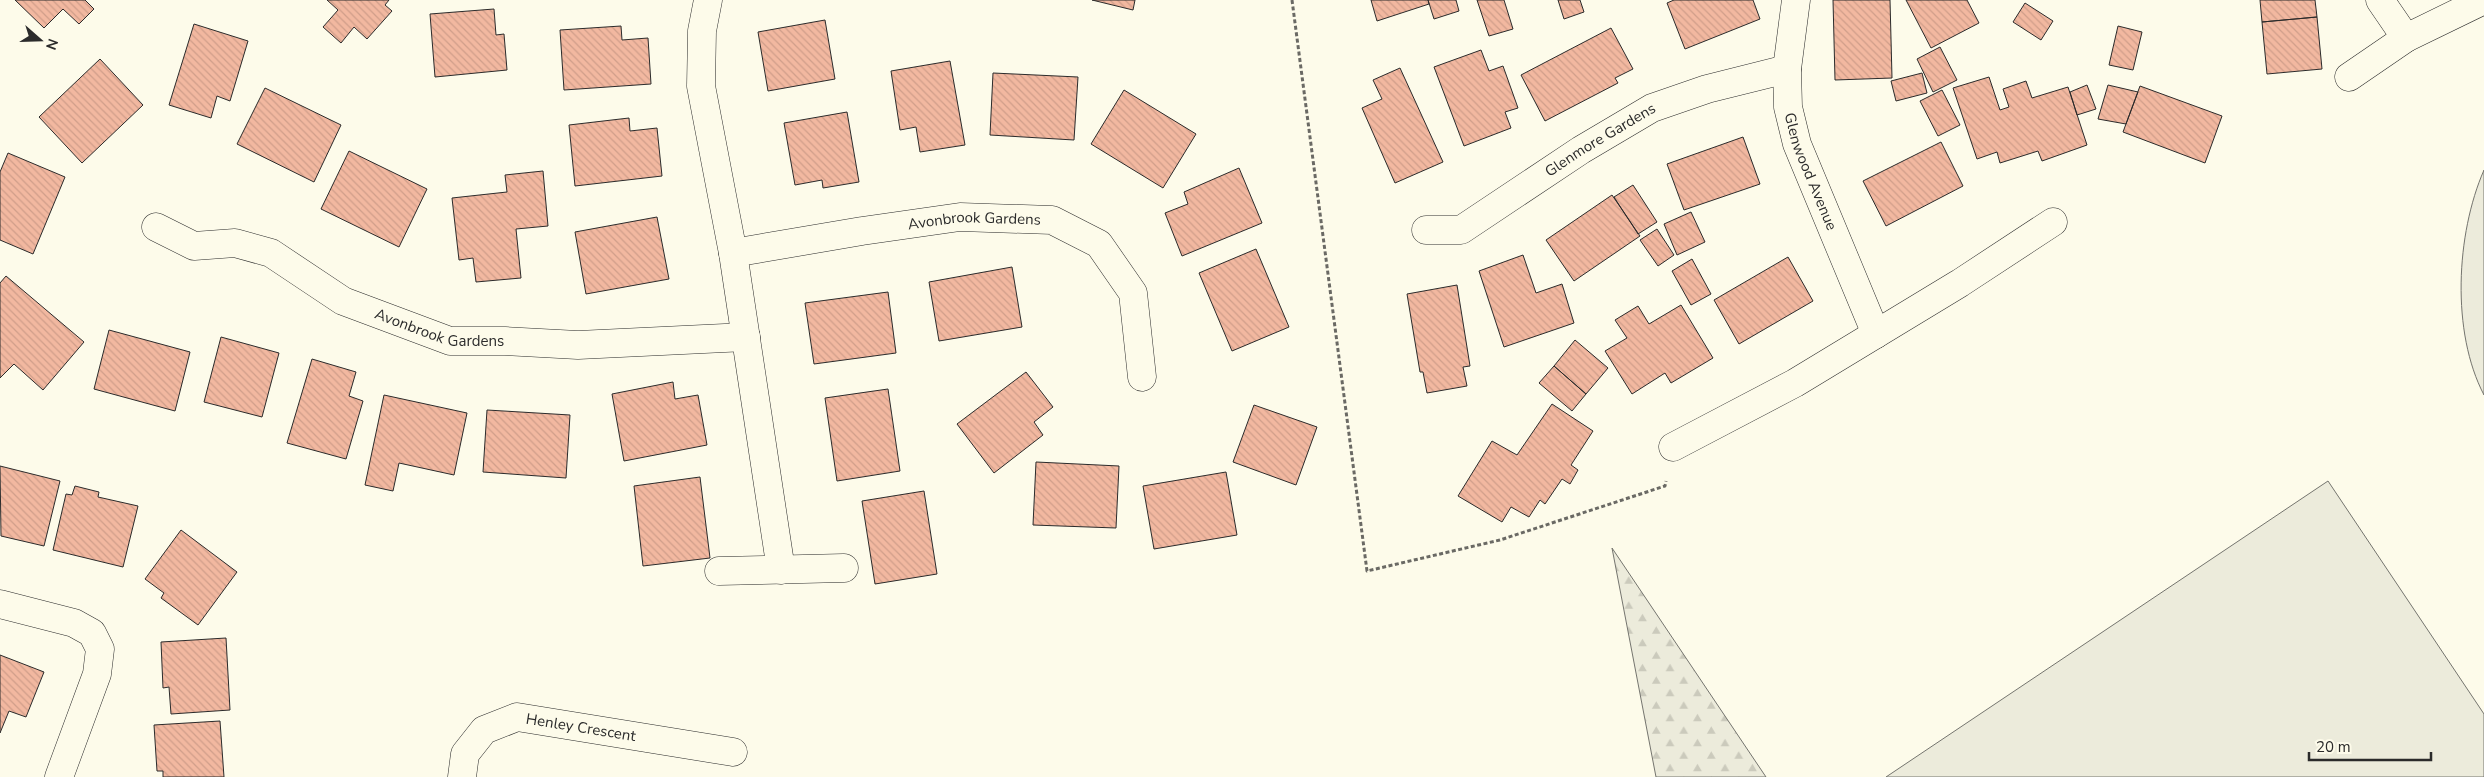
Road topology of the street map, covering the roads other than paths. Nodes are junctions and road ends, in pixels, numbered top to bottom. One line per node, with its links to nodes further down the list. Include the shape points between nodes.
1 (708, 0): 11 (street, via 702,31 701,86)
2 (1796, 0): 6 (street, Glenwood Avenue)
3 (2380, 0): 5 (street)
4 (2484, 0): 5 (street)
5 (2406, 38): 7 (street)
6 (1787, 69): 10 (street, Glenmore Gardens, via 1707,89 1652,108 1581,150 1462,230); 12 (street, Glenwood Avenue, via 1788,107 1797,144)
7 (2349, 77)
8 (2054, 222): 12 (street)
9 (156, 227): 13 (street, Avonbrook Gardens, via 194,246 235,243 271,252 343,301 450,341 578,345)
10 (1426, 230)
11 (733, 253): 13 (street); 14 (street, Avonbrook Gardens, via 960,217 1052,220 1099,244 1133,293)
12 (1876, 334): 15 (street, via 1795,383)
13 (746, 337): 17 (street)
14 (1142, 377)
15 (1673, 447)
16 (844, 568): 17 (street)
17 (781, 570): 18 (street)
18 (719, 571)
19 (0, 604): 21 (street, via 74,623 92,633 100,649 97,674)
20 (733, 752): 22 (street, Henley Crescent, via 517,716 484,730 465,754)
21 (59, 777)
22 (462, 777)

